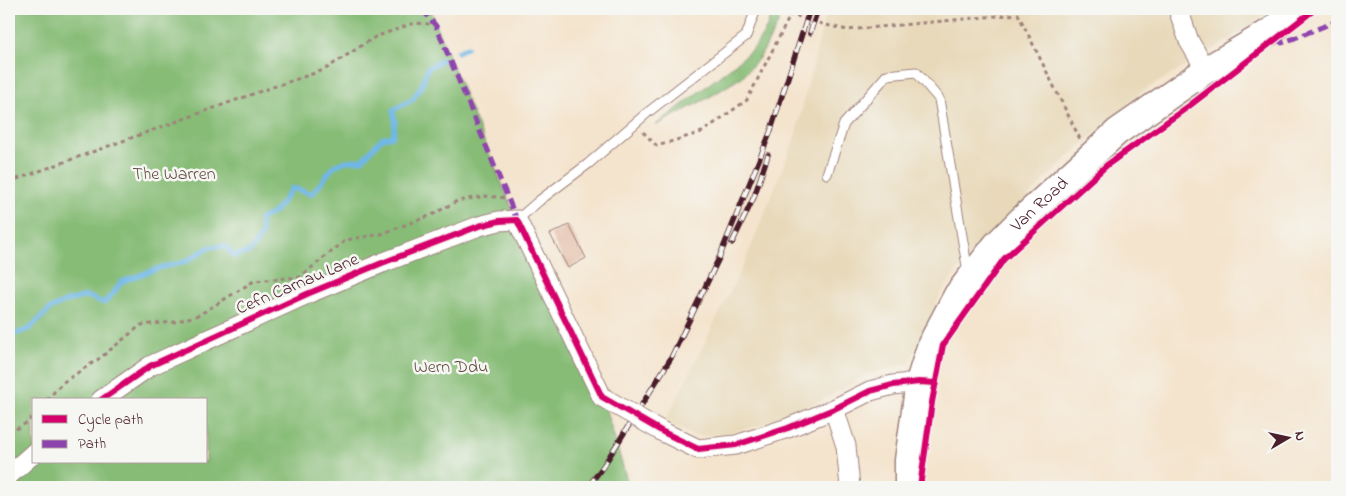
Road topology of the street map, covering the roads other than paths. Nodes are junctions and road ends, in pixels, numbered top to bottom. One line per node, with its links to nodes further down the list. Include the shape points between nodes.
1 (756, 9): 6 (lane, via 746,36)
2 (1178, 9): 4 (street, via 1189,41)
3 (1295, 9): 4 (street, Van Road, via 1273,30)
4 (1206, 70): 7 (street, Van Road, via 1118,132 1022,219 996,245)
5 (826, 174): 7 (lane, via 844,124 887,75 916,72 939,99)
6 (516, 220): 9 (street, Cefn Carnau Lane, via 479,226 307,294 150,366); 10 (street, bridge, via 602,396 698,449 736,445)
7 (969, 280): 8 (street, Van Road, via 957,295 931,344)
8 (919, 382): 10 (street, via 870,391); 14 (street, Van Road, via 908,460)
9 (103, 398)
10 (834, 409): 13 (street, via 846,446)
11 (32, 455): 12 (street)
12 (9, 475)
13 (850, 487)
14 (908, 487)

